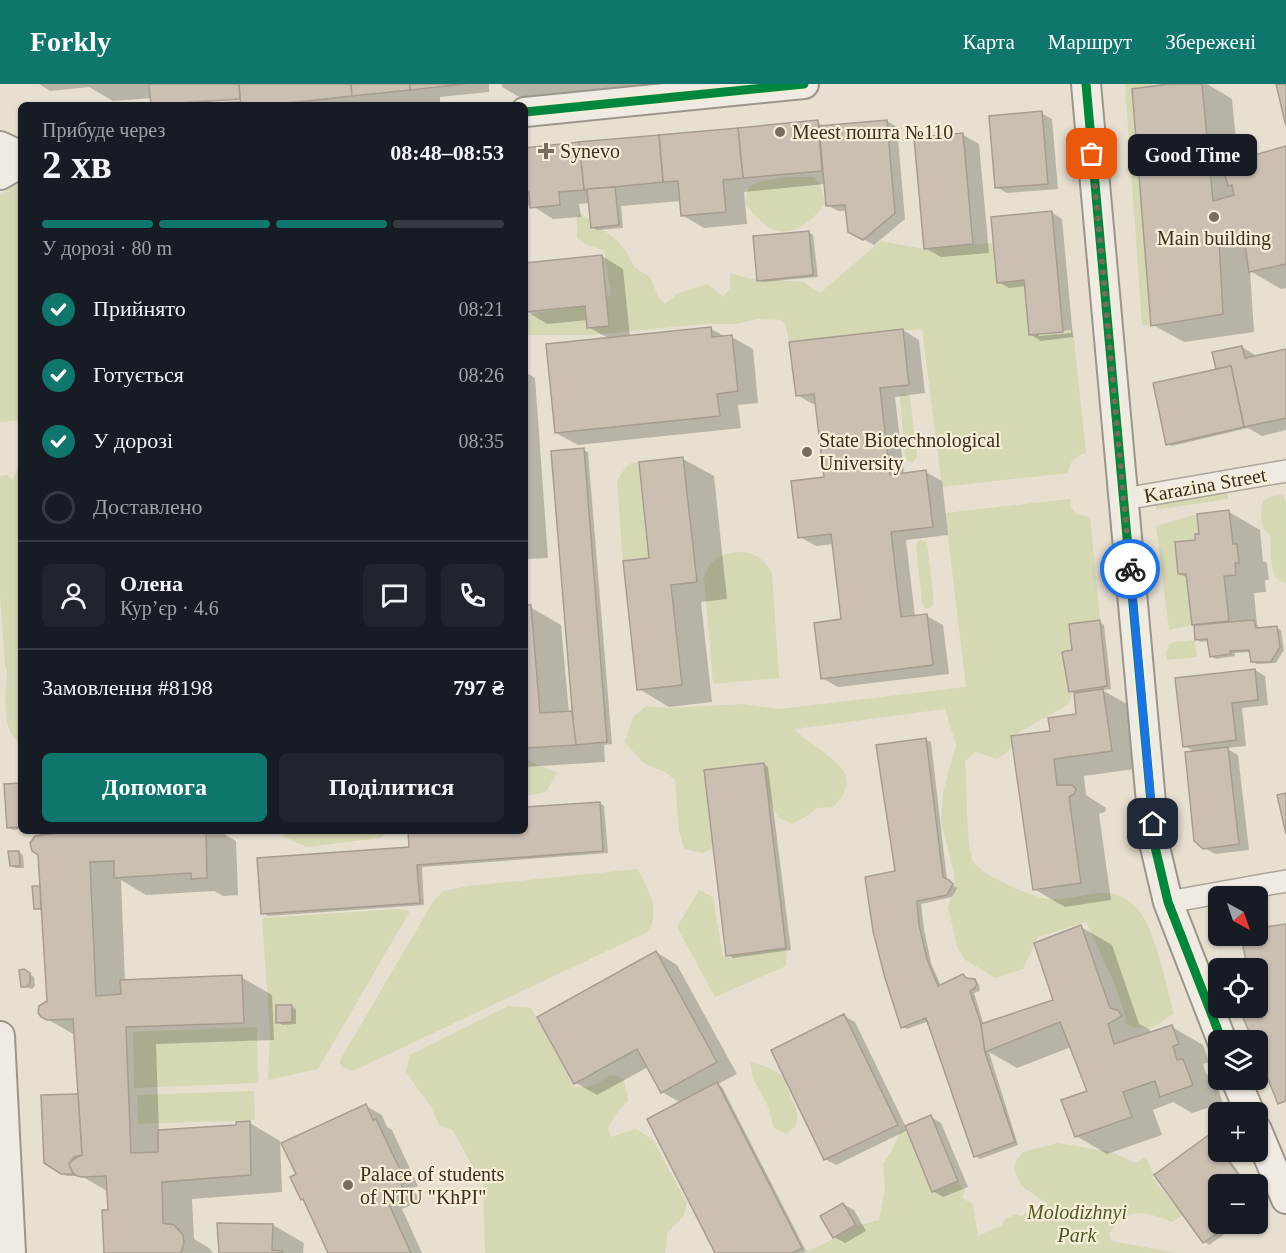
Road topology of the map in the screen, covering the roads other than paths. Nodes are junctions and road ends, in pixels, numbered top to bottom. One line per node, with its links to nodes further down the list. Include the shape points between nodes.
1 (804, 84): 3 (street)
2 (1086, 84): 11 (street)
3 (528, 112)
4 (0, 146): 5 (street)
5 (18, 158)
6 (18, 160): 7 (street)
7 (0, 162)
8 (18, 162): 9 (street)
9 (0, 175)
10 (1286, 471): 11 (street, Karazina Street)
11 (1124, 499): 13 (street, via 1155,847)
12 (1286, 881): 13 (street)
13 (1168, 902): 14 (street)
14 (1218, 1030)
15 (0, 1036): 18 (street)
16 (1268, 1157): 17 (street)
17 (1286, 1200)
18 (11, 1253)

